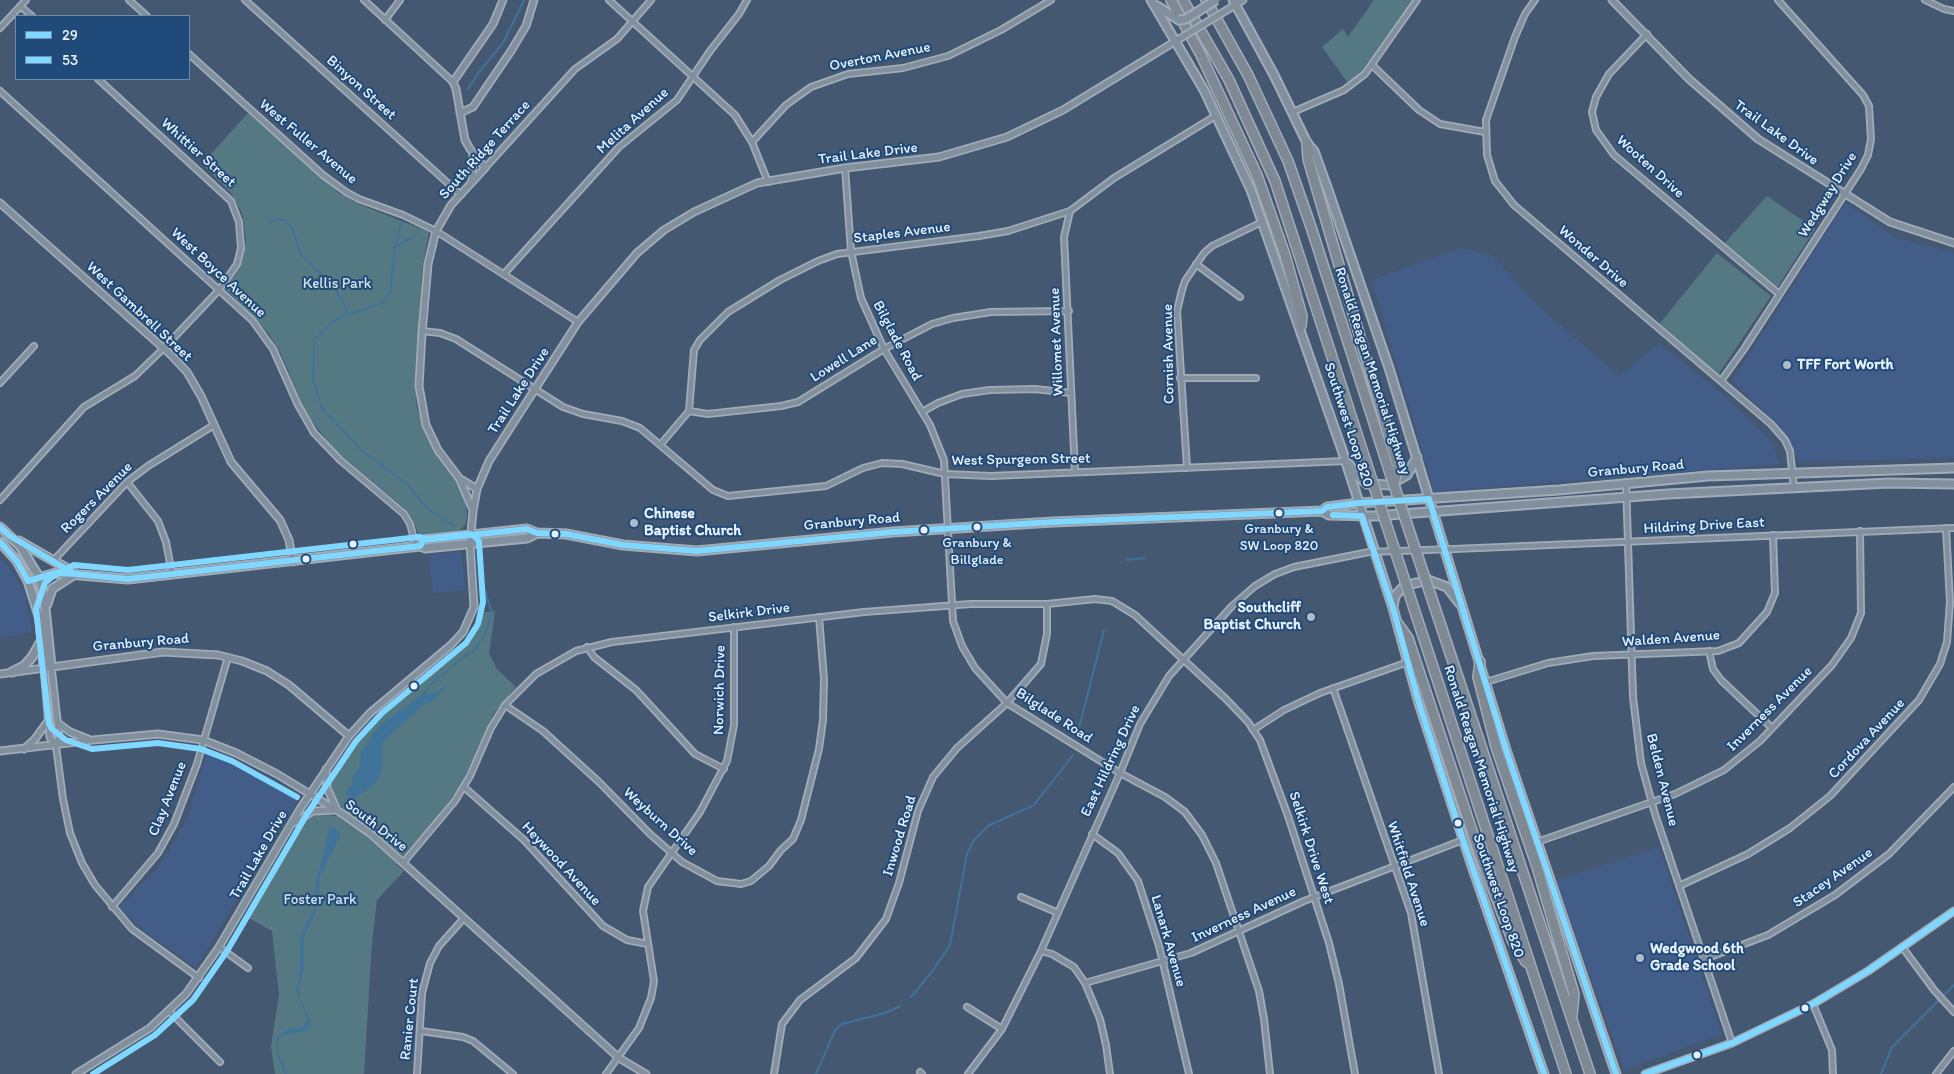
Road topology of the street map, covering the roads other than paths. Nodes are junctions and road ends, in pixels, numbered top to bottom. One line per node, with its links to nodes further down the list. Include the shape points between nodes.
1 (26, 0): 24 (street)
2 (129, 0): 27 (street)
3 (245, 0): 50 (street, Binyon Street)
4 (364, 0): 28 (street)
5 (400, 0): 28 (street)
6 (503, 0): 37 (street, via 493,24)
7 (534, 0): 40 (street, via 526,26 511,51 473,107)
8 (609, 0): 29 (street)
9 (651, 0): 29 (street, South Ridge Terrace)
10 (747, 0): 35 (street, Melita Avenue)
11 (1051, 0): 43 (street, Overton Avenue, via 948,56 902,68 848,74 811,87 786,105)
12 (1170, 0): 65 (highway, via 1200,53 1257,175 1285,255 1302,316)
13 (1183, 0): 186 (highway, Ronald Reagan Memorial Highway, bridge, via 1229,80 1275,181)
14 (1206, 0): 83 (highway, Ronald Reagan Memorial Highway, via 1248,75 1288,161)
15 (1216, 0): 22 (main road, bridge, via 1179,20)
16 (1243, 0): 23 (street, Trail Lake Drive)
17 (1416, 0): 34 (street)
18 (1534, 0): 42 (street, Wonder Drive, via 1515,37 1486,120)
19 (1612, 0): 31 (street, Trail Lake Drive)
20 (1778, 0): 51 (street, Wedgway Drive, via 1852,81 1869,106 1868,155)
21 (1925, 0): 25 (street)
22 (1152, 1): 32 (main road, Southwest Loop 820)
23 (1234, 2): 32 (street, Trail Lake Drive, bridge, via 1227,10); 39 (main road)
24 (20, 6): 26 (street); 30 (street)
25 (1954, 11)
26 (31, 15)
27 (146, 15)
28 (385, 20): 37 (street)
29 (633, 22): 35 (street); 46 (street, South Ridge Terrace, via 612,43 575,69)
30 (0, 28)
31 (1647, 34): 51 (street, Trail Lake Drive, via 1689,79 1758,139); 61 (street, Wooten Drive, via 1609,74 1596,96 1592,112 1596,130 1614,156)
32 (1176, 41): 41 (main road, Southwest Loop 820); 47 (street, Trail Lake Drive, via 1064,110 1008,136 939,157)
33 (190, 55): 55 (street, West Fuller Avenue, via 342,190)
34 (1372, 65): 39 (street, via 1344,90); 42 (street, via 1435,121 1448,127)
35 (692, 77): 43 (street, via 735,115); 59 (street, Melita Avenue, via 677,100 619,147)
36 (99, 80): 60 (street, Whittier Street, via 231,201 239,222 241,248 237,264)
37 (453, 82): 40 (street)
38 (0, 91): 60 (street, West Boyce Avenue)
39 (1293, 112): 44 (main road)
40 (460, 113): 45 (street, via 465,140)
41 (1217, 115): 53 (street, Staples Avenue, via 1114,178); 54 (main road, Southwest Loop 820)
42 (1485, 132): 72 (street, Wonder Drive, via 1489,166 1502,193)
43 (752, 142): 49 (street)
44 (1307, 143): 81 (main road, via 1314,151 1330,193); 83 (highway, via 1308,158)
45 (473, 154): 46 (street); 48 (street)
46 (485, 168): 48 (street, South Ridge Terrace)
47 (845, 168): 49 (street, Trail Lake Drive); 57 (street, Bilglade Road)
48 (472, 182): 50 (street, South Ridge Terrace)
49 (768, 182): 64 (street, Trail Lake Drive, via 739,190 664,230 637,253)
50 (461, 195): 55 (street, South Ridge Terrace, via 448,209)
51 (1844, 195): 56 (street, Trail Lake Drive, via 1890,222); 61 (street, Wedgway Drive)
52 (0, 203): 68 (street, West Gambrell Street)
53 (1070, 211): 57 (street, Staples Avenue, via 979,236); 63 (street, Willomet Avenue, via 1064,237)
54 (1262, 222): 58 (street, Cornish Avenue, via 1212,246); 65 (main road, Southwest Loop 820)
55 (436, 231): 59 (street, West Fuller Avenue); 66 (street, South Ridge Terrace, via 428,264)
56 (1954, 243)
57 (851, 251): 69 (street, Bilglade Road, via 860,298); 76 (street, Staples Avenue, via 818,261 780,280 728,312 707,330 694,350)
58 (1196, 264): 62 (street); 70 (street, Cornish Avenue, via 1185,281 1178,312)
59 (504, 274): 64 (street, West Fuller Avenue)
60 (220, 290): 68 (street, Whittier Street); 115 (street, West Boyce Avenue, via 252,320 269,342 298,405 320,440 404,514)
61 (1779, 294): 72 (street, Wedgway Drive)
62 (1240, 297)
63 (1069, 310): 69 (street, Lowell Lane, via 974,314 932,324); 75 (street, Willomet Avenue)
64 (578, 322): 74 (street, Trail Lake Drive)
65 (1300, 326): 80 (main road, Southwest Loop 820)
66 (422, 331): 74 (street, West Spurgeon Street, via 456,339); 89 (street, South Ridge Terrace, via 419,386 423,416 430,436)
67 (34, 346): 73 (street)
68 (164, 349): 78 (street, West Gambrell Street, via 187,372); 97 (street, Whittier Street, via 135,376 84,407)
69 (884, 349): 76 (street, Lowell Lane, via 798,402 708,414); 77 (street, Bilglade Road)
70 (1180, 378): 71 (street); 84 (street, Cornish Avenue)
71 (1256, 378)
72 (1721, 381): 87 (street, Wonder Drive, via 1785,440 1790,451)
73 (0, 383)
74 (534, 389): 79 (street, West Spurgeon Street, via 570,410 634,425); 93 (street, Trail Lake Drive, via 489,461)
75 (1071, 392): 77 (street, via 990,390 962,394); 86 (street, Willomet Avenue)
76 (689, 411): 79 (street)
77 (922, 412): 88 (street, Bilglade Road, via 940,448)
78 (214, 425): 90 (street, Rogers Avenue); 118 (street, West Gambrell Street, via 238,472 280,520 289,540)
79 (661, 444): 88 (street, West Spurgeon Street, via 712,490 728,496 826,486 863,468 882,463)
80 (1342, 450): 81 (main road, via 1356,476 1371,485 1390,485 1403,479); 82 (main road, Southwest Loop 820)
81 (1417, 457): 96 (main road)
82 (1346, 461): 84 (street, West Spurgeon Street); 98 (main road, Southwest Loop 820)
83 (1393, 467): 193 (highway, Ronald Reagan Memorial Highway, bridge, via 1394,485)
84 (1187, 468): 86 (street, West Spurgeon Street)
85 (1954, 468): 87 (main road, Granbury Road)
86 (1075, 472): 88 (street, West Spurgeon Street, via 991,476)
87 (1792, 473): 91 (main road, Granbury Road); 94 (street, Wonder Drive)
88 (945, 474): 106 (street, Bilglade Road)
89 (459, 478): 93 (street, South Ridge Terrace); 99 (street)
90 (127, 482): 117 (street, Rogers Avenue); 120 (street, via 158,522 166,542)
91 (1626, 482): 95 (street, Belden Avenue); 96 (main road, Granbury Road)
92 (1954, 484): 94 (main road, Granbury Road, via 1889,483)
93 (477, 489): 99 (street, Trail Lake Drive)
94 (1794, 490): 95 (main road, Granbury Road)
95 (1626, 497): 101 (main road, Granbury Road); 113 (street, Belden Avenue)
96 (1429, 499): 98 (main road, Granbury Road); 101 (main road)
97 (0, 500)
98 (1358, 503): 100 (main road, Granbury Road, via 1328,506); 102 (main road, Southwest Loop 820)
99 (473, 510): 108 (street, Trail Lake Drive)
100 (1322, 511): 102 (main road, Granbury Road, via 1329,515); 106 (main road, Granbury Road)
101 (1433, 512): 102 (main road, Granbury Road); 127 (main road)
102 (1362, 516): 125 (main road, Southwest Loop 820)
103 (0, 527): 111 (main road)
104 (1946, 528): 105 (street, Hildring Drive East); 107 (street, Hildring Drive East); 171 (street, Cordova Avenue, via 1950,602 1947,642 1940,664 1919,700 1830,796 1790,828 1741,858)
105 (1954, 528)
106 (947, 529): 109 (main road, Granbury Road, via 697,551 623,545 566,534); 124 (street, Bilglade Road)
107 (1860, 531): 110 (street, Hildring Drive East); 148 (street, Inverness Avenue, via 1860,612 1851,638 1832,665)
108 (470, 533): 109 (main road, Granbury Road, via 527,529); 114 (street, Trail Lake Drive); 115 (main road, Granbury Road, via 424,540)
109 (537, 534): 114 (main road, Granbury Road, via 527,538)
110 (1773, 535): 113 (street, Hildring Drive East); 133 (street, Walden Avenue, via 1776,585 1767,612 1739,643)
111 (10, 536): 117 (main road); 121 (main road, via 29,558)
112 (0, 542): 122 (main road, via 17,561)
113 (1626, 542): 116 (street, Hildring Drive East, bridge); 134 (street, Belden Avenue)
114 (470, 543): 115 (main road, Granbury Road); 150 (street, Trail Lake Drive, via 474,601 466,627 455,642 376,707)
115 (418, 546): 118 (main road)
116 (1369, 552): 136 (street, East Hildring Drive, via 1294,567 1266,579 1236,601)
117 (53, 561): 119 (main road)
118 (293, 562): 120 (main road)
119 (75, 574): 120 (main road, via 128,578); 121 (main road, via 56,573); 126 (main road, via 52,589)
120 (172, 574)
121 (39, 577): 122 (main road); 126 (main road)
122 (28, 581): 131 (main road)
123 (1047, 604): 124 (street, Selkirk Drive); 136 (street, Selkirk Drive, via 1096,599 1112,602 1135,615); 144 (street, Inwood Road, via 1047,634 1041,664)
124 (952, 605): 128 (street, Selkirk Drive); 144 (street, Bilglade Road, via 953,621 962,646 975,668)
125 (1393, 608): 127 (main road, via 1401,588 1428,580 1446,587); 129 (main road, Southwest Loop 820)
126 (45, 609): 139 (main road)
127 (1463, 609): 138 (main road)
128 (819, 617): 130 (street, Selkirk Drive); 168 (street, Weyburn Drive, via 824,679 823,720 819,749 793,839 761,874 741,884 717,882)
129 (1398, 624): 137 (main road, Southwest Loop 820); 186 (highway, via 1408,638 1477,847 1513,942)
130 (734, 627): 132 (street, Selkirk Drive); 157 (street, Norwich Drive, via 734,725)
131 (43, 638): 139 (main road); 140 (main road, via 24,666)
132 (587, 647): 145 (street, Selkirk Drive, via 529,680); 157 (street, via 594,657 636,690 695,754)
133 (1709, 651): 134 (street, Walden Avenue); 148 (street, via 1716,674)
134 (1631, 655): 142 (street, Walden Avenue, via 1548,663); 162 (street, Belden Avenue, via 1634,716 1641,763)
135 (228, 657): 139 (street, Granbury Road, via 204,652 163,652); 150 (street, Granbury Road, via 256,665 290,685); 152 (street, Clay Avenue)
136 (1182, 660): 149 (street, Selkirk Drive West); 158 (street, East Hildring Drive, via 1158,690)
137 (1408, 662): 143 (street); 166 (main road, Southwest Loop 820)
138 (1480, 662): 142 (main road); 193 (highway, via 1478,677 1496,747 1574,994)
139 (47, 667): 140 (street, Granbury Road); 146 (street); 147 (street)
140 (12, 672): 141 (street, Granbury Road)
141 (0, 674)
142 (1486, 682): 167 (main road)
143 (1333, 688): 149 (street, via 1300,702); 170 (street, Whitfield Avenue)
144 (1007, 702): 158 (street, Bilglade Road); 205 (street, Inwood Road, via 957,748 933,777 918,811 886,919 856,958 800,1000 782,1024)
145 (505, 705): 159 (street, Selkirk Drive); 168 (street, Weyburn Drive, via 543,731)
146 (48, 721): 153 (street, via 50,738); 154 (street)
147 (58, 723): 151 (street, via 75,735); 153 (street)
148 (1772, 728): 162 (street, Inverness Avenue, via 1724,770)
149 (1253, 730): 173 (street, Selkirk Drive West, via 1267,756)
150 (349, 736): 156 (street, Trail Lake Drive)
151 (93, 740): 152 (street, South Drive, via 158,734); 153 (street, South Drive)
152 (203, 740): 161 (street, South Drive, via 236,753); 174 (street, Clay Avenue, via 182,806 165,841 138,879)
153 (56, 746): 154 (street, South Drive); 174 (street, via 64,807 76,849 95,885)
154 (24, 749): 155 (street, South Drive)
155 (0, 751)
156 (326, 768): 161 (street, Trail Lake Drive); 163 (street, via 327,788)
157 (724, 769): 168 (street, Norwich Drive, via 700,812)
158 (1120, 773): 165 (street, East Hildring Drive); 178 (street, Bilglade Road, via 1185,812 1216,863)
159 (464, 787): 169 (street, Selkirk Drive, via 444,816); 179 (street, Heywood Avenue, via 530,846 608,930 627,940)
160 (1954, 787): 183 (street, Stacey Avenue, via 1889,854 1835,895 1768,934)
161 (309, 794): 163 (street, South Drive); 164 (street, Trail Lake Drive)
162 (1652, 803): 167 (street, Inverness Avenue); 171 (street, Belden Avenue)
163 (336, 810): 164 (street, via 313,811); 169 (street, South Drive, via 371,834)
164 (290, 825): 180 (street, Trail Lake Drive)
165 (1092, 834): 176 (street, East Hildring Drive); 184 (street, Lanark Avenue, via 1118,853 1138,881)
166 (1463, 840): 170 (street, Inverness Avenue); 212 (main road, Southwest Loop 820)
167 (1537, 842): 215 (main road)
168 (671, 853): 179 (street, Norwich Drive, via 652,880 645,899 643,911)
169 (403, 863): 177 (street, South Drive)
170 (1394, 866): 173 (street, Inverness Avenue); 211 (street, Whitfield Avenue, via 1411,913)
171 (1679, 886): 183 (street, Belden Avenue)
172 (1021, 897): 176 (street)
173 (1314, 897): 178 (street, Inverness Avenue); 210 (street, Selkirk Drive West, via 1339,984)
174 (112, 907): 187 (street, via 140,935)
175 (1954, 911): 181 (street)
176 (1056, 912): 182 (street, East Hildring Drive)
177 (464, 918): 195 (street, Ranier Court, via 439,946 430,962 422,993); 198 (street, South Drive)
178 (1239, 931): 184 (street, Inverness Avenue); 209 (street, Bilglade Road, via 1259,991)
179 (648, 944): 198 (street, Norwich Drive, via 654,981 651,998 639,1028)
180 (219, 947): 185 (street); 187 (street, Trail Lake Drive)
181 (1903, 948): 189 (street); 192 (street)
182 (1041, 951): 188 (street, via 1070,964); 194 (street, East Hildring Drive)
183 (1705, 959): 196 (street, Belden Avenue)
184 (1163, 963): 188 (street, Inverness Avenue); 208 (street, Lanark Avenue)
185 (248, 968)
186 (1533, 972): 213 (highway, Ronald Reagan Memorial Highway)
187 (199, 978): 191 (street, Trail Lake Drive)
188 (1085, 983): 207 (street, via 1100,1019)
189 (1812, 1004): 196 (street); 217 (street, via 1832,1050)
190 (967, 1007): 194 (street)
191 (169, 1011): 199 (street); 200 (street, Trail Lake Drive, via 140,1035)
192 (1954, 1012)
193 (1571, 1019): 214 (highway, Ronald Reagan Memorial Highway)
194 (1002, 1029): 206 (street, East Hildring Drive)
195 (420, 1031): 201 (street, Ranier Court); 202 (street, via 473,1041)
196 (1732, 1042): 216 (street)
197 (1954, 1051): 218 (street)
198 (619, 1058): 203 (street, Norwich Drive); 204 (street, South Drive)
199 (220, 1062)
200 (76, 1074)
201 (417, 1074)
202 (513, 1074)
203 (606, 1074)
204 (646, 1074)
205 (774, 1074)
206 (968, 1074)
207 (1110, 1074)
208 (1189, 1074)
209 (1270, 1074)
210 (1355, 1074)
211 (1439, 1074)
212 (1544, 1074)
213 (1566, 1074)
214 (1590, 1074)
215 (1616, 1074)
216 (1645, 1074)
217 (1833, 1074)
218 (1936, 1074)

